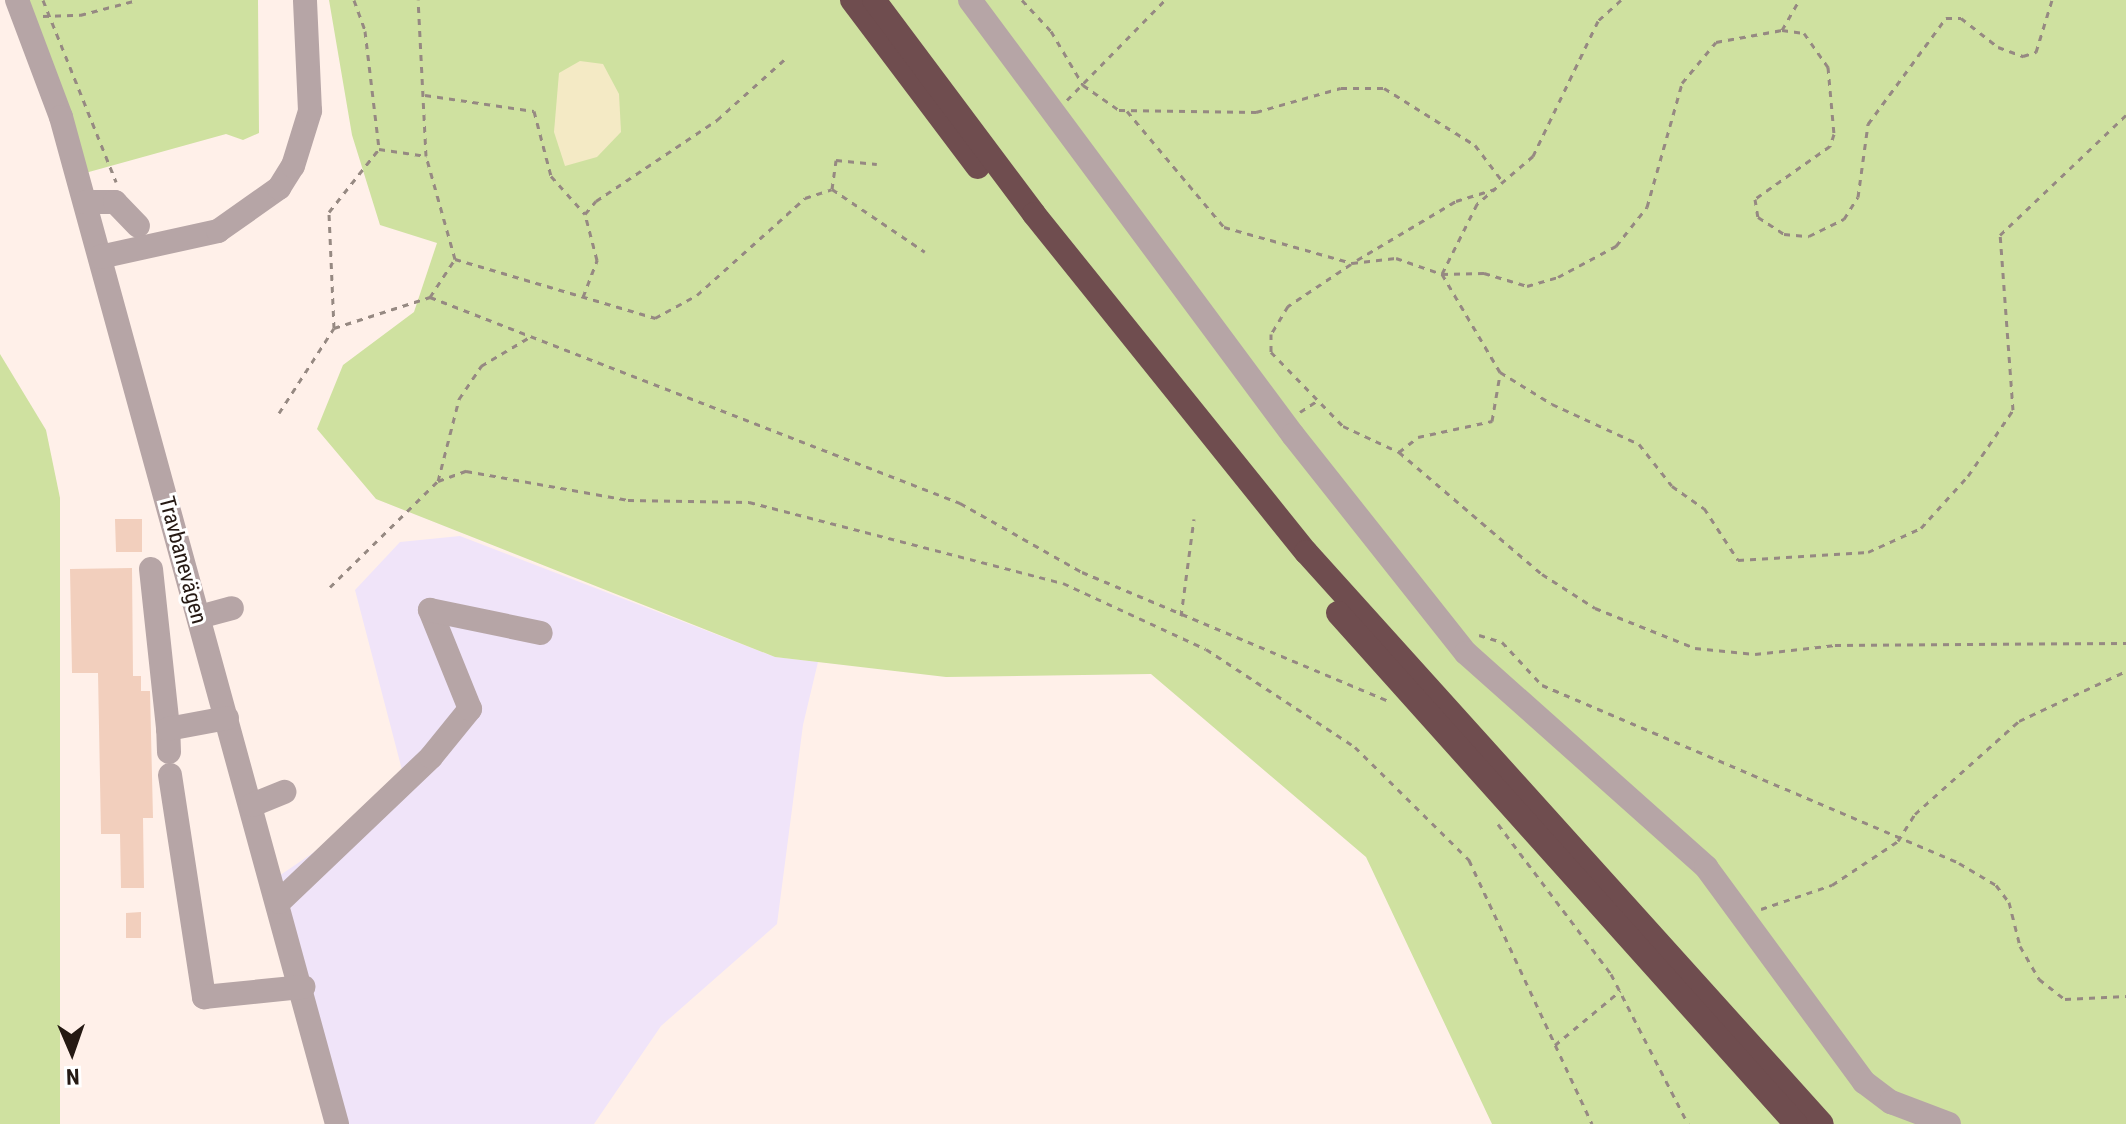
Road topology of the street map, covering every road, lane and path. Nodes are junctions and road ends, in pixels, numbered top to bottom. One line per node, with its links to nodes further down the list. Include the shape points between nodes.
1 (43, 0): 17 (path)
2 (137, 0): 17 (path)
3 (305, 0): 35 (street, via 310,111 293,166 279,188 218,231)
4 (354, 0): 24 (path, via 365,31)
5 (418, 0): 21 (path)
6 (852, 0): 73 (highway, via 1107,333 1294,562 1527,830)
7 (874, 0): 74 (highway, via 1043,226 1306,552)
8 (970, 0): 54 (street, via 1293,435)
9 (1022, 0): 16 (path)
10 (1029, 0): 16 (path)
11 (1165, 0): 20 (path)
12 (1621, 0): 27 (path, via 1598,21 1533,156)
13 (1799, 0): 18 (path)
14 (2052, 0): 18 (path, via 2036,52 2023,56 1998,47 1961,18 1946,18 1868,124 1858,197 1844,219 1809,236 1784,234 1758,217 1755,199 1830,146 1834,134 1828,67 1804,33)
15 (20, 7): 17 (path); 31 (street, Travbanevägen)
16 (1029, 7): 20 (path)
17 (50, 17): 30 (path)
18 (1782, 30): 38 (path, via 1716,42 1682,83 1647,207 1616,246 1558,277 1527,286 1484,273)
19 (786, 58): 32 (path, via 717,120)
20 (1083, 85): 22 (path)
21 (423, 95): 25 (path); 32 (path, via 534,111 551,176)
22 (1127, 111): 27 (path, via 1256,112 1341,88 1384,88 1475,145); 37 (path, via 1224,227)
23 (2126, 115): 43 (path, via 2000,235 2013,410 1968,476 1921,528 1868,552 1738,560 1704,508 1672,486 1639,444 1552,404)
24 (379, 149): 25 (path); 41 (path, via 329,212)
25 (426, 156): 36 (path)
26 (877, 164): 28 (path, via 836,160)
27 (1503, 182): 29 (path)
28 (832, 189): 34 (path); 40 (path, via 805,198 697,295 655,318)
29 (1495, 189): 37 (path, via 1456,201); 38 (path, via 1477,204)
30 (120, 191)
31 (85, 202): 33 (street, via 115,202); 35 (street, Travbanevägen)
32 (585, 214): 40 (path, via 597,260)
33 (138, 226)
34 (925, 252)
35 (100, 257): 52 (street, Travbanevägen)
36 (455, 259): 39 (path); 40 (path)
37 (1352, 263): 38 (path, via 1396,258); 45 (path, via 1288,306 1271,334 1271,352 1343,426)
38 (1442, 274): 43 (path)
39 (430, 297): 41 (path); 42 (path)
40 (583, 297)
41 (334, 328): 44 (path)
42 (531, 337): 46 (path, via 481,366 459,399); 51 (path, via 960,503 1082,572)
43 (1500, 372): 45 (path, via 1492,421 1418,437)
44 (279, 413)
45 (1399, 452): 55 (path, via 1542,574 1595,608 1695,648 1755,654 1835,645)
46 (438, 481): 49 (path); 69 (path, via 466,471 628,500 749,502 1063,583 1206,649 1355,747 1469,860)
47 (1194, 519): 51 (path)
48 (151, 569): 59 (street)
49 (330, 587)
50 (232, 608): 52 (street)
51 (1181, 616): 57 (path)
52 (199, 617): 58 (street, Travbanevägen)
53 (541, 633): 64 (street, via 430,610 470,709 431,757)
54 (1450, 633): 63 (path, via 1502,642 1542,685); 65 (street, via 1518,703 1695,857)
55 (2126, 643)
56 (2126, 671): 63 (path, via 2019,721 1915,814)
57 (1395, 704)
58 (227, 718): 59 (street); 61 (street, Travbanevägen)
59 (169, 752): 66 (street, via 204,997)
60 (285, 792): 61 (street)
61 (252, 805): 64 (street, Travbanevägen)
62 (1491, 815): 67 (path)
63 (1898, 841): 65 (path, via 1832,885); 68 (path, via 1996,885 2009,902 2020,946 2039,979 2065,999)
64 (279, 902): 66 (street, Travbanevägen)
65 (1741, 915): 75 (street, via 1864,1082 1891,1102)
66 (303, 987): 70 (street, Travbanevägen)
67 (1620, 991): 69 (path); 72 (path)
68 (2126, 996)
69 (1555, 1045): 71 (path)
70 (337, 1124)
71 (1592, 1124)
72 (1688, 1124)
73 (1796, 1124)
74 (1822, 1124)
75 (1949, 1124)

